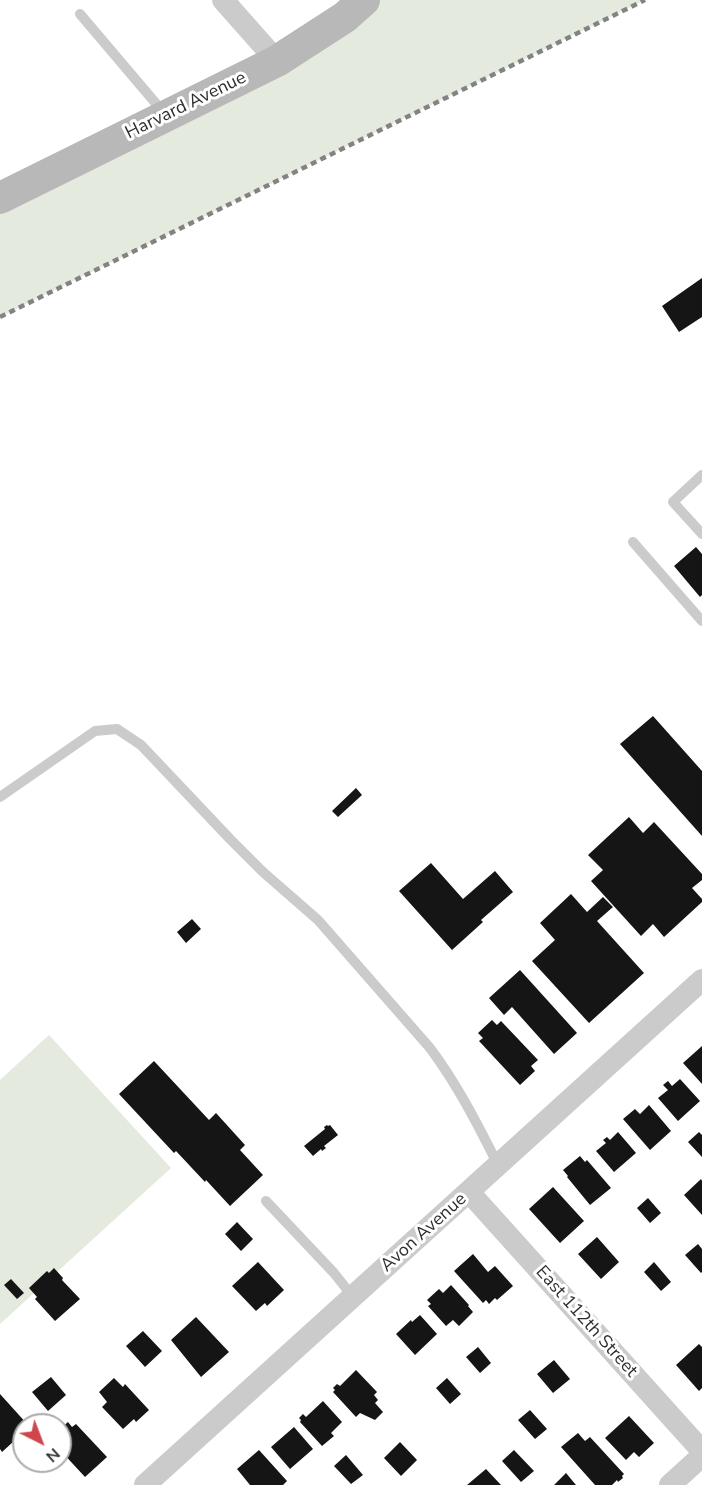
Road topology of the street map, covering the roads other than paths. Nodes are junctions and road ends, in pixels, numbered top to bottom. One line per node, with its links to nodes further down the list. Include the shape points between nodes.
1 (223, 0): 4 (street)
2 (364, 0): 4 (main road, Harvard Avenue, via 345,17)
3 (80, 14): 5 (lane)
4 (277, 61): 5 (main road, Harvard Avenue)
5 (166, 116): 6 (main road, Harvard Avenue)
6 (0, 198)
7 (702, 476): 8 (lane, via 673,502)
8 (702, 534)
9 (633, 542): 10 (lane)
10 (702, 621)
11 (0, 797): 13 (lane, via 95,731 117,729 141,745 254,864 318,920 430,1048)
12 (702, 980): 13 (street, Avon Avenue)
13 (498, 1166): 14 (street, Avon Avenue)
14 (469, 1192): 16 (street, Avon Avenue); 17 (street, East 112th Street)
15 (266, 1201): 16 (lane)
16 (353, 1297): 19 (street, Avon Avenue)
17 (702, 1451)
18 (702, 1456): 20 (street)
19 (146, 1485)
20 (670, 1485)

